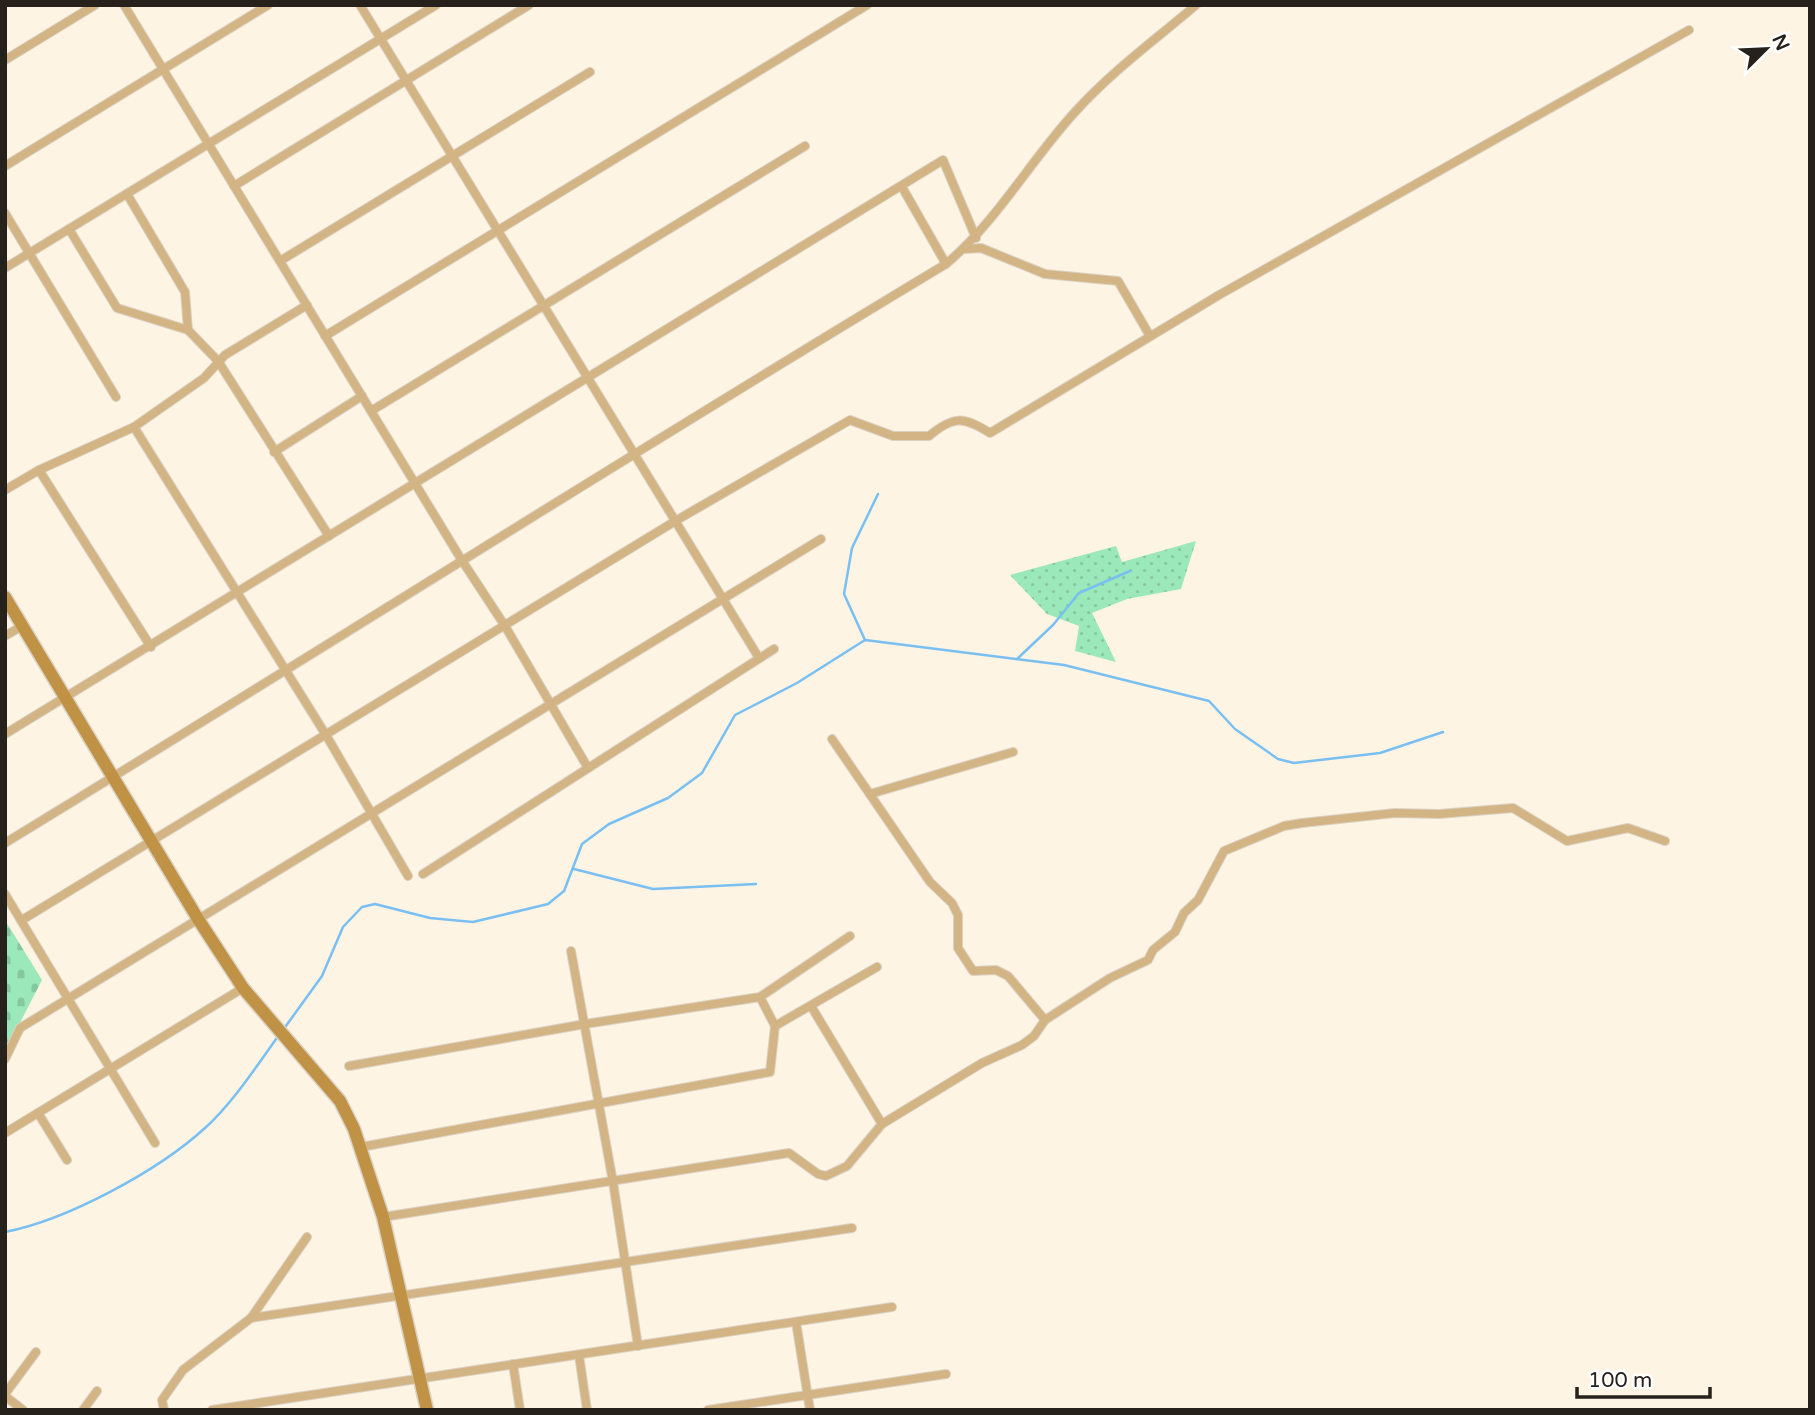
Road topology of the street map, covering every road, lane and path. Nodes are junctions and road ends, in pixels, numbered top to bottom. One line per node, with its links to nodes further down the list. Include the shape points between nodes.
1 (95, 5): 11 (street)
2 (124, 5): 12 (street)
3 (268, 5): 12 (street)
4 (360, 5): 10 (street)
5 (436, 5): 10 (street)
6 (529, 5): 14 (street)
7 (867, 5): 24 (street)
8 (1196, 5): 25 (street, via 1088,98)
9 (1689, 30): 35 (street)
10 (381, 39): 14 (street); 15 (street)
11 (5, 60)
12 (163, 69): 15 (street); 18 (street)
13 (590, 72): 17 (street)
14 (406, 80): 17 (street); 19 (street)
15 (209, 144): 19 (street); 21 (street)
16 (805, 146): 32 (street)
17 (452, 156): 24 (street); 28 (street)
18 (5, 166)
19 (234, 186): 28 (street)
20 (902, 187): 25 (street, via 943,160); 29 (street); 37 (street)
21 (127, 194): 23 (street); 33 (street, via 185,292)
22 (5, 213): 27 (street)
23 (69, 229): 27 (street); 33 (street, via 117,308)
24 (498, 231): 32 (street); 34 (street)
25 (976, 238): 26 (street)
26 (964, 249): 29 (street); 35 (street, via 981,248 1045,274 1118,281)
27 (30, 253): 30 (street); 38 (street)
28 (280, 261): 31 (street)
29 (946, 264): 42 (street)
30 (5, 268)
31 (307, 305): 34 (street); 36 (street)
32 (543, 305): 37 (street); 40 (street)
33 (188, 330): 36 (street)
34 (326, 336): 39 (street)
35 (1150, 336): 47 (street, via 990,433 968,419 945,422 929,436 893,436 850,420)
36 (218, 361): 41 (street, via 204,379); 43 (street)
37 (587, 379): 42 (street); 45 (street)
38 (116, 397)
39 (362, 397): 40 (street); 43 (street)
40 (371, 411): 45 (street)
41 (134, 427): 44 (street); 51 (street)
42 (634, 451): 47 (street); 50 (street)
43 (274, 452): 48 (street)
44 (39, 470): 46 (street); 57 (street)
45 (415, 484): 48 (street); 50 (street)
46 (5, 490)
47 (677, 520): 53 (street); 55 (street)
48 (329, 537): 51 (street)
49 (821, 539): 53 (street)
50 (461, 559): 55 (street); 60 (street)
51 (236, 593): 57 (street); 60 (street)
52 (5, 597): 54 (main road)
53 (722, 599): 59 (street); 62 (street)
54 (22, 626): 56 (street); 61 (main road)
55 (505, 626): 62 (street); 64 (street)
56 (5, 636)
57 (151, 647): 61 (street)
58 (774, 649): 59 (street)
59 (759, 658): 67 (street)
60 (284, 673): 64 (street); 68 (street)
61 (64, 698): 63 (street); 68 (main road)
62 (550, 705): 67 (street); 70 (street)
63 (5, 734)
64 (326, 735): 70 (street); 71 (street)
65 (832, 739): 69 (street)
66 (1013, 752): 69 (street)
67 (588, 768): 74 (street)
68 (111, 778): 71 (main road); 73 (street)
69 (870, 794): 86 (street, via 930,882 952,902 958,915 958,948 973,971 1008,976)
70 (370, 814): 75 (street); 77 (street)
71 (152, 840): 77 (main road); 78 (street)
72 (1665, 841): 86 (street, via 1628,828 1567,841 1513,808 1346,817 1284,826 1224,850 1198,900 1148,960 1110,978)
73 (5, 843)
74 (423, 874)
75 (408, 876)
76 (5, 894): 78 (street)
77 (198, 919): 82 (main road); 84 (street)
78 (22, 920): 84 (street)
79 (850, 936): 83 (street)
80 (571, 951): 87 (street)
81 (877, 967): 85 (street)
82 (243, 988): 91 (street); 97 (main road, via 340,1101)
83 (760, 998): 87 (street); 88 (street)
84 (67, 999): 89 (street, via 20,1028); 91 (street)
85 (811, 1006): 88 (street); 94 (street)
86 (1045, 1020): 94 (street, via 1022,1045 982,1063)
87 (585, 1024): 90 (street); 92 (street)
88 (775, 1026): 92 (street, via 770,1072)
89 (5, 1059)
90 (349, 1066)
91 (110, 1069): 93 (street); 96 (street)
92 (599, 1102): 97 (street); 99 (street)
93 (38, 1113): 95 (street); 98 (street)
94 (882, 1124): 99 (street, via 847,1166 826,1176 789,1153)
95 (5, 1133)
96 (155, 1143)
97 (361, 1146): 100 (main road)
98 (67, 1160)
99 (613, 1182): 100 (street); 103 (street)
100 (383, 1217): 104 (main road)
101 (852, 1228): 103 (street)
102 (307, 1237): 106 (street)
103 (625, 1262): 104 (street); 108 (street)
104 (404, 1295): 106 (street); 113 (main road)
105 (892, 1307): 107 (street)
106 (251, 1318): 119 (street, via 183,1370 162,1400)
107 (796, 1322): 108 (street); 116 (street)
108 (638, 1346): 110 (street)
109 (36, 1352): 115 (street)
110 (579, 1355): 111 (street); 123 (street)
111 (513, 1364): 113 (street); 122 (street)
112 (946, 1374): 116 (street)
113 (422, 1378): 120 (street); 121 (main road)
114 (97, 1391): 118 (street)
115 (5, 1395): 117 (street)
116 (807, 1395): 124 (street); 125 (street)
117 (23, 1410)
118 (83, 1410)
119 (164, 1410)
120 (212, 1410)
121 (427, 1410)
122 (520, 1410)
123 (587, 1410)
124 (708, 1410)
125 (810, 1410)

